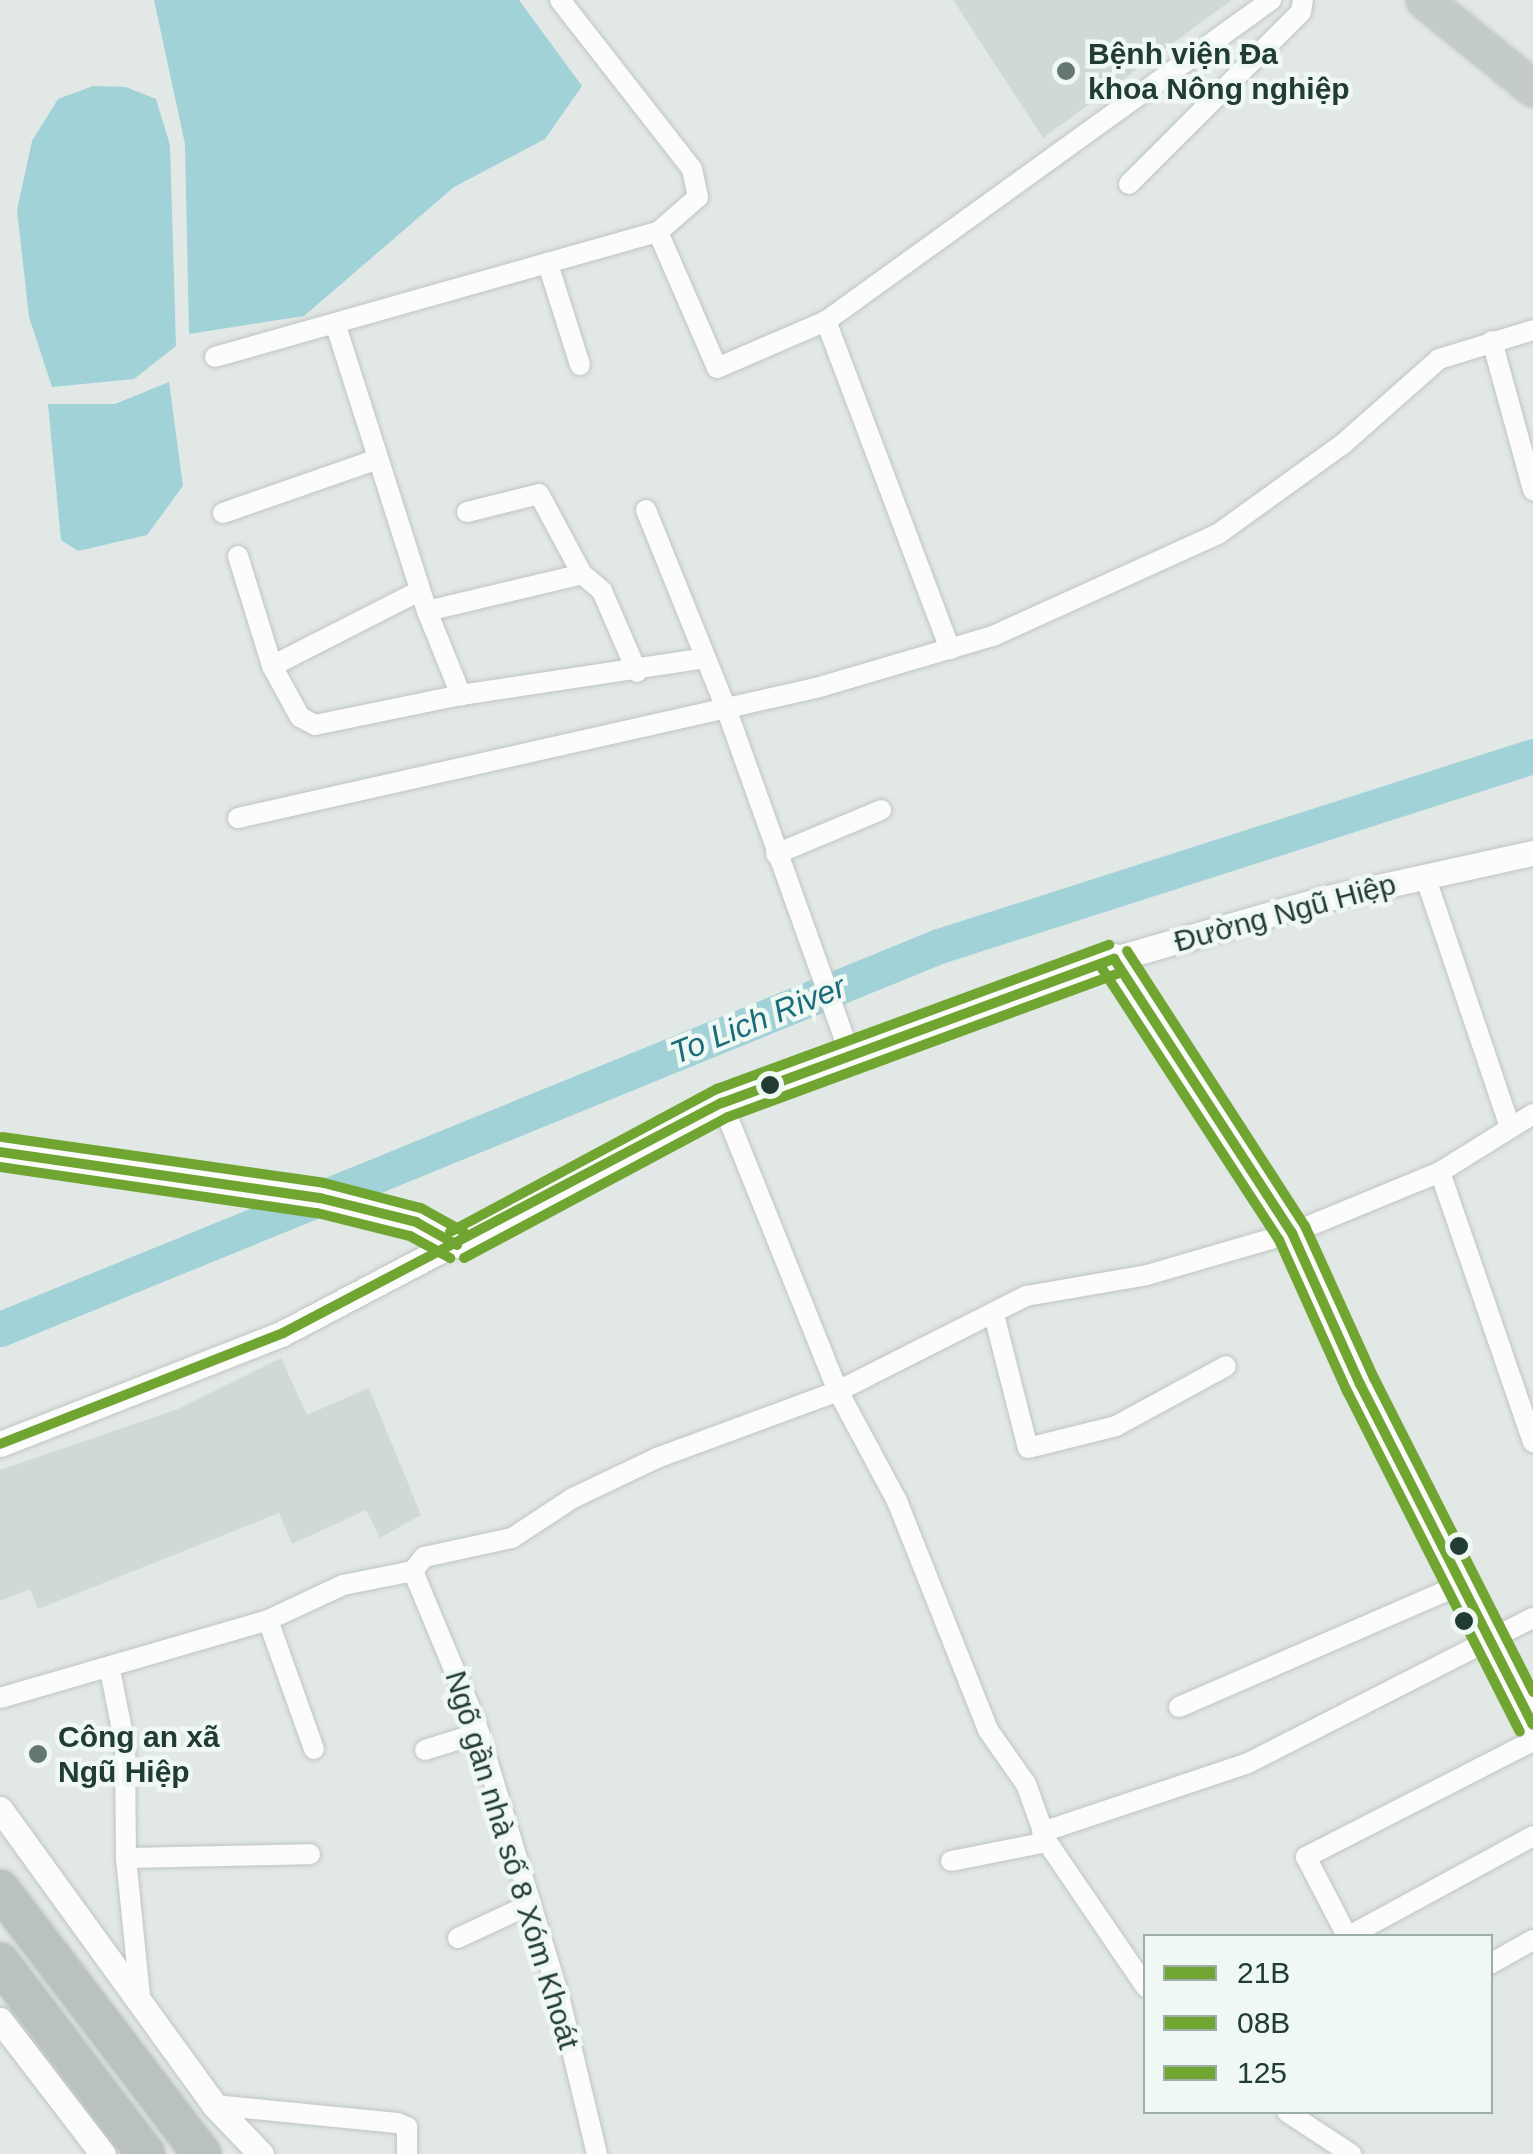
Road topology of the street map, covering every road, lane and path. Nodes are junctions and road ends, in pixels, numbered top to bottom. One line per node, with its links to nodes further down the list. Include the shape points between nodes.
1 (560, 0): 7 (street, via 692,170 698,197)
2 (1271, 0): 9 (street)
3 (1303, 0): 6 (street, via 1300,12)
4 (1424, 0): 5 (highway)
5 (1533, 88)
6 (1129, 184)
7 (658, 232): 8 (street); 9 (street, via 717,368)
8 (548, 264): 10 (street); 14 (street)
9 (826, 322): 23 (street)
10 (336, 326): 13 (street); 15 (street)
11 (1533, 330): 12 (street)
12 (1492, 340): 16 (street); 23 (street, via 1439,359 1343,444 1218,534)
13 (215, 357)
14 (580, 365)
15 (378, 459): 19 (street); 22 (street)
16 (1533, 490)
17 (646, 510): 24 (street)
18 (467, 512): 21 (street, via 539,494)
19 (224, 513)
20 (238, 556): 25 (street)
21 (582, 574): 22 (street); 26 (street, via 602,591)
22 (423, 601): 25 (street); 27 (street)
23 (950, 649): 28 (street)
24 (705, 658): 26 (street); 28 (street)
25 (272, 666): 27 (street, via 300,716 315,725)
26 (637, 672): 27 (street)
27 (461, 695)
28 (726, 708): 30 (street); 32 (street)
29 (881, 810): 32 (street)
30 (238, 818)
31 (1533, 853): 33 (street, Đường Ngũ Hiệp)
32 (776, 854): 35 (street)
33 (1425, 876): 34 (street, Đường Ngũ Hiệp); 38 (street)
34 (1114, 960): 35 (street, Đường Ngũ Hiệp); 41 (main road)
35 (848, 1047): 36 (street, Đường Ngũ Hiệp)
36 (722, 1103): 42 (street, Đường Ngũ Hiệp); 45 (street)
37 (1533, 1114): 38 (street)
38 (1510, 1126): 40 (street)
39 (0, 1152): 42 (street, via 331,1201 378,1211)
40 (1440, 1172): 41 (street); 46 (street)
41 (1292, 1233): 43 (street, via 1147,1275 1026,1296); 49 (main road)
42 (457, 1245): 47 (street, Đường Ngũ Hiệp, via 283,1333)
43 (994, 1315): 44 (street, via 1028,1448 1116,1426); 45 (street)
44 (1226, 1366)
45 (838, 1392): 48 (street, via 657,1458 573,1498 512,1538 424,1557); 63 (street, via 897,1500 980,1714 1026,1784)
46 (1533, 1442)
47 (0, 1444)
48 (413, 1570): 51 (street, via 343,1584); 57 (street, Ngõ gần nhà số 8 Xóm Khoát)
49 (1462, 1584): 52 (main road); 55 (street)
50 (1533, 1618): 52 (street)
51 (268, 1620): 53 (street); 59 (street)
52 (1492, 1640): 56 (main road); 63 (street, via 1248,1763)
53 (110, 1670): 54 (street); 65 (street, via 125,1745)
54 (0, 1698)
55 (1179, 1708)
56 (1533, 1725)
57 (478, 1734): 60 (street); 68 (street, Ngõ gần nhà số 8 Xóm Khoát)
58 (1533, 1741): 69 (street, via 1306,1857)
59 (314, 1749)
60 (425, 1750)
61 (0, 1809): 76 (street)
62 (1533, 1836): 70 (street)
63 (1045, 1837): 66 (street); 75 (street)
64 (310, 1854): 65 (street)
65 (126, 1858): 76 (street)
66 (951, 1861)
67 (0, 1889): 82 (highway)
68 (531, 1904): 71 (street); 85 (street, Ngõ gần nhà số 8 Xóm Khoát)
69 (1347, 1934)
70 (1352, 1934)
71 (458, 1938)
72 (1533, 1940): 74 (street)
73 (0, 1962): 81 (highway)
74 (1493, 1962)
75 (1143, 1983)
76 (140, 1995): 78 (street)
77 (0, 2020): 80 (street)
78 (214, 2105): 83 (street); 84 (street, via 398,2123 407,2127)
79 (1290, 2114): 86 (street)
80 (102, 2154)
81 (146, 2154)
82 (202, 2154)
83 (261, 2154)
84 (407, 2154)
85 (597, 2154)
86 (1351, 2154)

